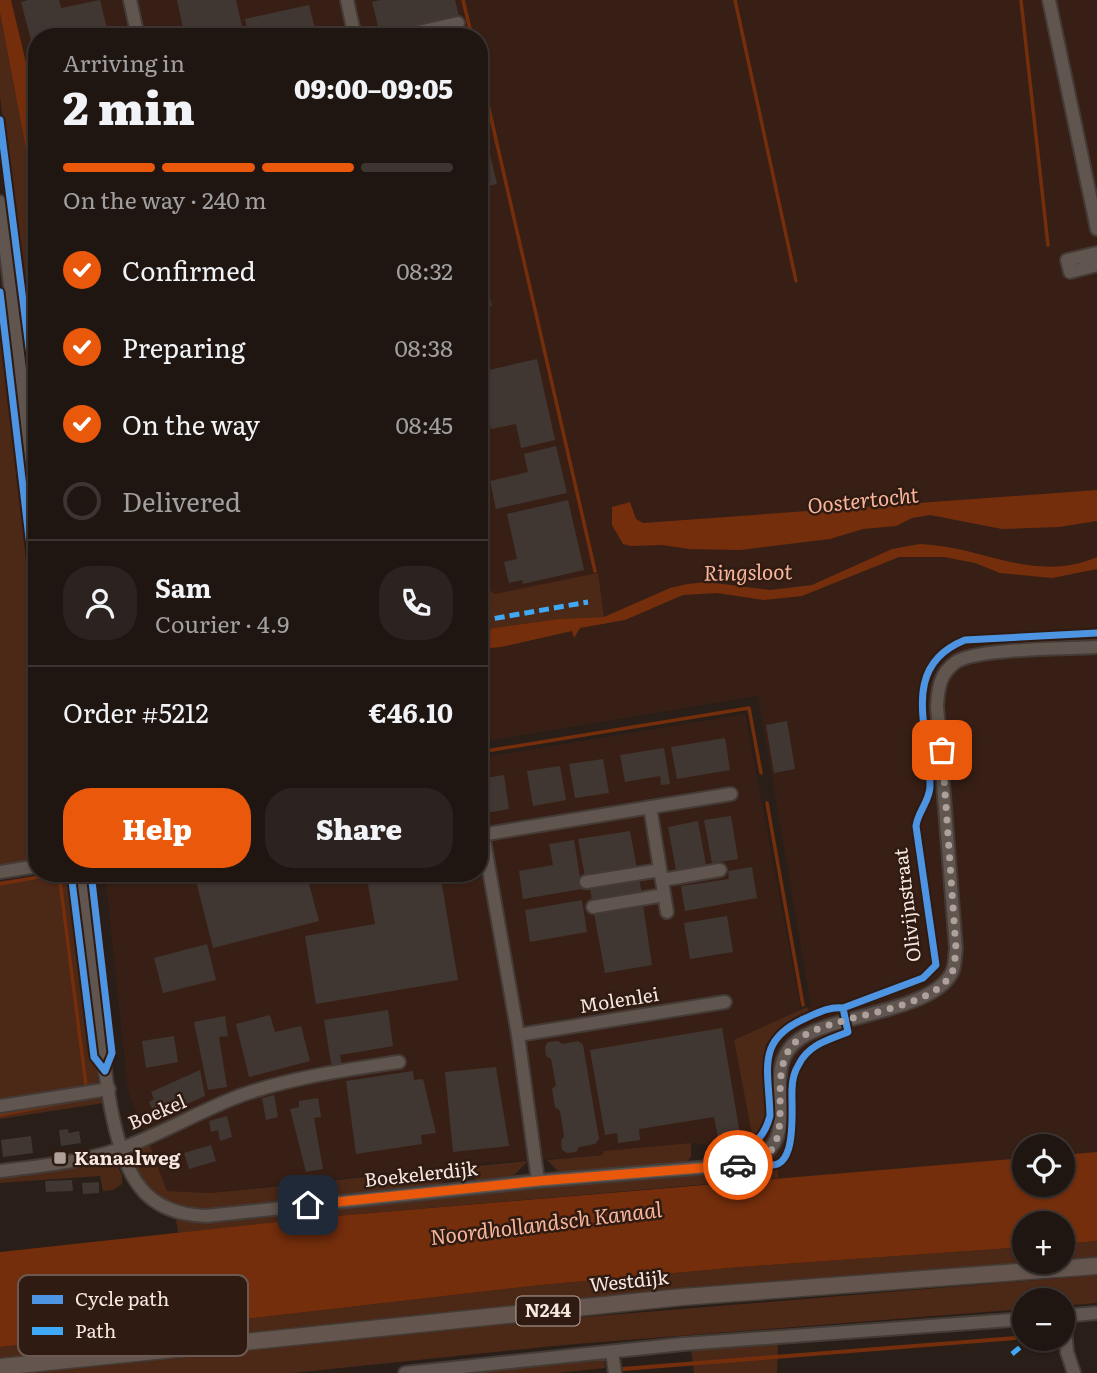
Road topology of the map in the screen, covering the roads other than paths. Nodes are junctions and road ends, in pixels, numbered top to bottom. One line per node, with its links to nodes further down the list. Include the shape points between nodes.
1 (130, 0): 5 (street)
2 (1049, 0): 9 (street)
3 (350, 1): 6 (street)
4 (458, 23): 7 (street)
5 (136, 28)
6 (354, 28)
7 (436, 28)
8 (0, 202): 12 (street)
9 (1097, 229)
10 (1097, 253): 11 (street, via 1067,263 1070,272)
11 (1097, 265)
12 (28, 435)
13 (1097, 646): 33 (street, Olivijnstraat, via 967,657 941,680 937,706 956,949 953,970 946,982 925,996 847,1019 797,1041 781,1063 780,1133 771,1151)
14 (731, 794): 15 (street)
15 (650, 807): 16 (street); 21 (street)
16 (488, 834)
17 (28, 867): 19 (street)
18 (720, 870): 21 (street)
19 (0, 872)
20 (488, 873): 28 (street)
21 (661, 875): 23 (street); 24 (street)
22 (81, 882): 30 (street)
23 (586, 882)
24 (664, 895): 25 (street); 26 (street)
25 (593, 907)
26 (667, 912)
27 (725, 1002): 28 (street, Molenlei)
28 (518, 1035): 35 (street)
29 (399, 1062): 32 (street, Boekel, via 326,1073 241,1095)
30 (109, 1089): 31 (street); 32 (street)
31 (0, 1106)
32 (121, 1149): 34 (street, Boekel); 35 (street, Boekelerdijk, via 146,1195 179,1213 196,1216)
33 (758, 1160): 35 (street, Boekelerdijk)
34 (0, 1171)
35 (538, 1181)
36 (1097, 1266): 40 (main road, Westdijk / N244, via 682,1297)
37 (1097, 1313): 38 (street)
38 (1075, 1315)
39 (1012, 1320): 42 (street)
40 (248, 1342)
41 (1067, 1351): 47 (street)
42 (612, 1352): 45 (street); 46 (street)
43 (107, 1356): 44 (main road, Westdijk / N244)
44 (0, 1367)
45 (405, 1373)
46 (615, 1373)
47 (1074, 1373)

